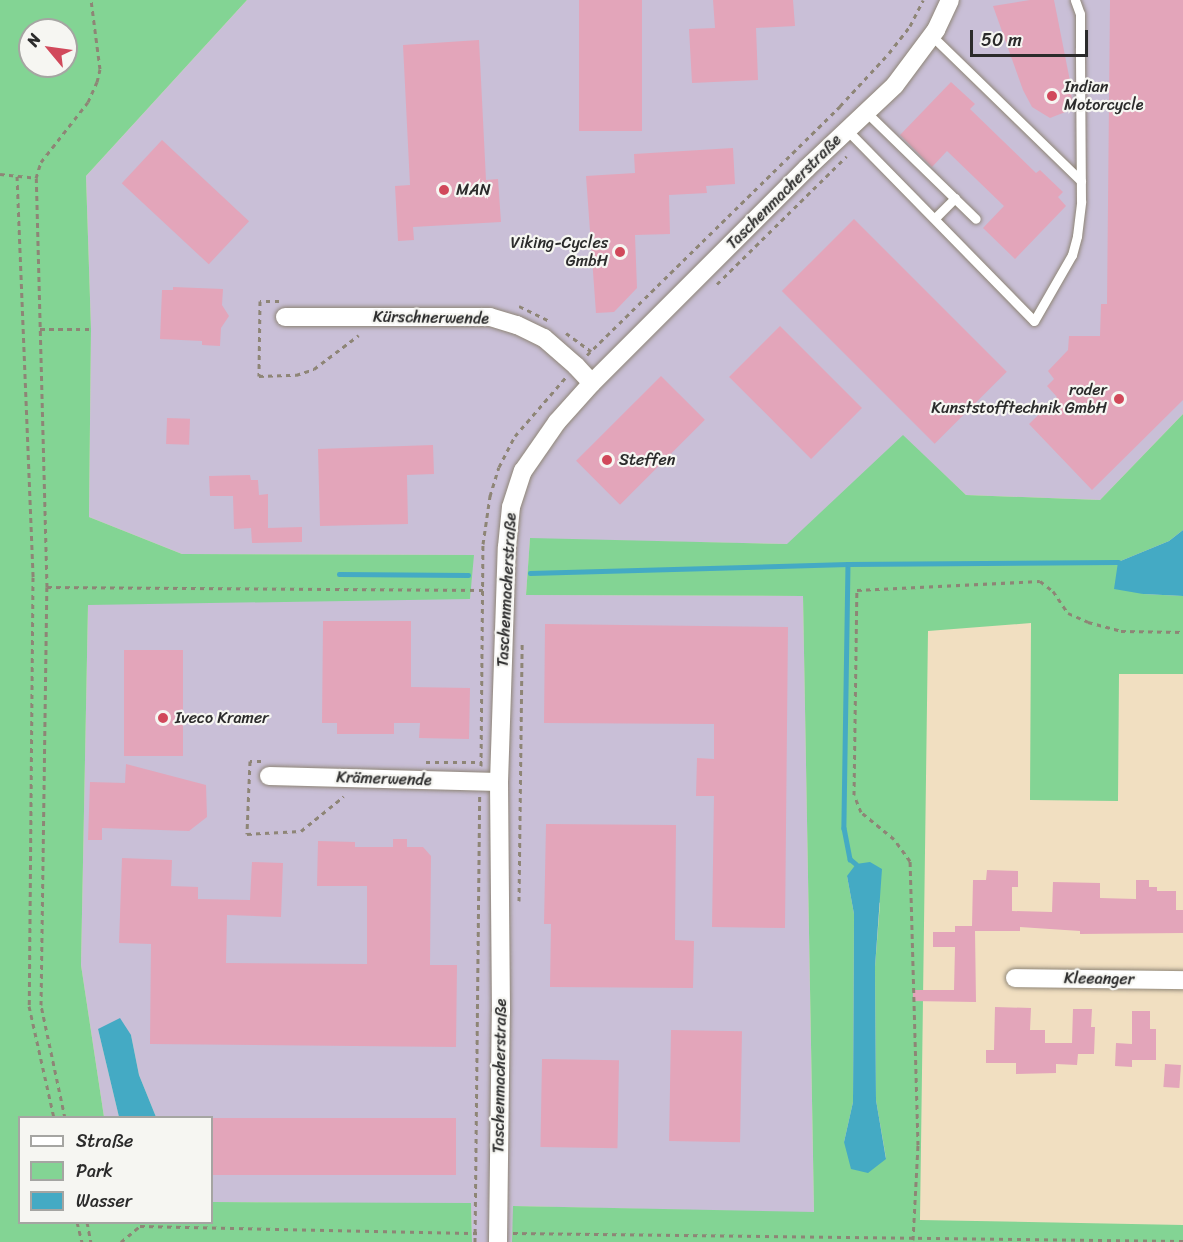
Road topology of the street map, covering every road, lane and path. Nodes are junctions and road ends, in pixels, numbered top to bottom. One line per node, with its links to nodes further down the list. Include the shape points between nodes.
1 (91, 0): 10 (path, via 100,69 98,81 88,102 41,162)
2 (923, 0): 19 (path, via 910,26 889,53 840,106)
3 (950, 0): 5 (street, Taschenmacherstraße)
4 (1075, 0): 11 (lane, via 1080,14)
5 (932, 36): 6 (street, Taschenmacherstraße, via 896,85); 11 (lane)
6 (866, 112): 7 (street, Taschenmacherstraße); 12 (lane)
7 (854, 136): 13 (lane); 15 (path); 20 (street, Taschenmacherstraße)
8 (0, 174): 9 (path)
9 (17, 176): 10 (path); 32 (path, via 33,578 29,1006)
10 (36, 178): 17 (path)
11 (1081, 181): 13 (lane, via 1072,255 1034,321)
12 (955, 198): 13 (lane); 14 (lane)
13 (936, 217)
14 (976, 219)
15 (710, 291)
16 (285, 317): 19 (street, Kürschnerwende, via 490,317 544,338)
17 (40, 329): 18 (path); 21 (path)
18 (91, 329)
19 (576, 366): 20 (street, Kürschnerwende); 22 (path, via 515,436 499,467 483,544)
20 (592, 383): 23 (street, Taschenmacherstraße, via 556,422 523,471 511,507)
21 (47, 587): 22 (path); 33 (path, via 41,1005)
22 (483, 590): 23 (path); 27 (path)
23 (506, 590): 28 (street, Taschenmacherstraße)
24 (522, 632): 29 (path)
25 (1183, 632): 41 (path, via 1121,631 1088,622 1068,613 1053,591 1040,581 857,590 854,795 861,812 894,839 910,861 918,1145)
26 (269, 776): 27 (street, Krämerwende)
27 (481, 782): 28 (street, Krämerwende); 39 (path)
28 (500, 782): 40 (street, Taschenmacherstraße)
29 (519, 903)
30 (1015, 978): 31 (street, Kleeanger)
31 (1183, 980)
32 (54, 1116)
33 (65, 1116)
34 (515, 1222): 40 (path)
35 (78, 1224): 43 (path)
36 (87, 1224): 44 (path)
37 (138, 1224): 38 (path)
38 (140, 1226): 39 (path); 45 (path)
39 (476, 1233): 40 (path); 46 (path)
40 (503, 1236): 41 (path); 47 (path)
41 (913, 1240): 42 (path)
42 (1183, 1241)
43 (82, 1242)
44 (91, 1242)
45 (121, 1242)
46 (475, 1242)
47 (515, 1242)

